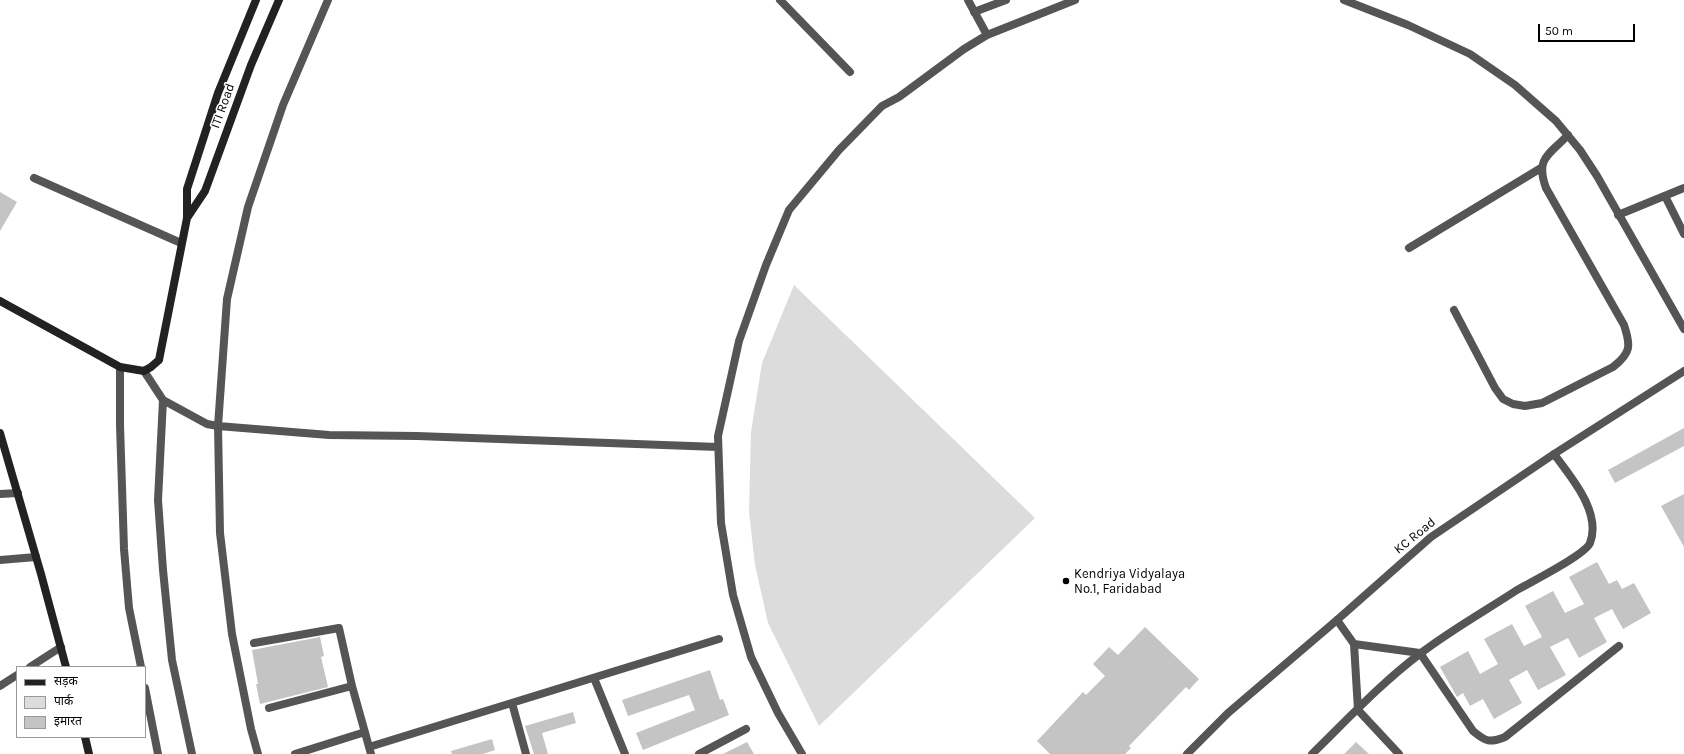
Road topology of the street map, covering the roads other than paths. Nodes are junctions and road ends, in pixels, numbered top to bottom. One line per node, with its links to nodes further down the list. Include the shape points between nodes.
1 (256, 0): 18 (street, ITI Road, via 215,100 187,190)
2 (279, 0): 18 (street, ITI Road, via 251,64 205,191)
3 (328, 0): 29 (street, via 283,105 248,207 227,299)
4 (780, 0): 11 (street)
5 (968, 0): 9 (street)
6 (1006, 0): 9 (street)
7 (1075, 0): 10 (street)
8 (1344, 0): 12 (street, via 1470,54 1515,85 1556,120)
9 (974, 12): 10 (street)
10 (987, 35): 31 (street, via 899,97 882,106 839,150 789,210 739,341 718,436)
11 (850, 72)
12 (1568, 135): 13 (street, via 1543,161); 17 (street, via 1597,176)
13 (1541, 168): 21 (street); 23 (street, via 1546,188 1624,325 1629,340 1623,360 1542,403 1525,406 1513,404 1503,399 1495,388)
14 (34, 178): 20 (street)
15 (1684, 188): 16 (street)
16 (1665, 196): 17 (street); 19 (street)
17 (1618, 214): 24 (street)
18 (187, 218): 20 (street, ITI Road)
19 (1684, 234)
20 (181, 243): 26 (street, ITI Road, via 158,360)
21 (1409, 248)
22 (0, 301): 25 (street)
23 (1454, 310)
24 (1684, 329)
25 (120, 367): 26 (street); 46 (street, via 124,549 129,608)
26 (144, 371): 28 (street)
27 (1684, 371): 32 (street, KC Road)
28 (163, 400): 29 (street, via 207,424); 61 (street, via 158,500 163,570 172,660)
29 (218, 426): 31 (street, via 329,435); 62 (street, via 220,533 231,626)
30 (0, 434): 33 (street)
31 (718, 447): 67 (street, via 721,523 733,596 751,657 778,713)
32 (1554, 454): 37 (street, KC Road, via 1431,537); 43 (street, via 1582,493 1592,521 1589,544 1580,553)
33 (18, 493): 34 (street); 35 (street)
34 (0, 494)
35 (36, 557): 36 (street); 42 (street)
36 (0, 560)
37 (1337, 620): 40 (street); 68 (street, KC Road, via 1228,713)
38 (719, 639): 48 (street)
39 (254, 643): 50 (street, via 339,628)
40 (1354, 644): 43 (street); 54 (street)
41 (1618, 646): 43 (street, via 1506,737 1494,742 1482,739 1473,731)
42 (61, 647): 44 (street); 45 (street)
43 (1420, 653): 54 (street)
44 (32, 666)
45 (66, 666)
46 (141, 666)
47 (16, 676): 49 (street)
48 (594, 678): 52 (street); 65 (street)
49 (0, 685)
50 (352, 686): 53 (street); 56 (street)
51 (146, 693): 60 (street)
52 (512, 703): 58 (street); 64 (street)
53 (269, 708)
54 (1358, 710): 69 (street); 70 (street)
55 (746, 729): 66 (street)
56 (365, 732): 58 (street); 63 (street)
57 (85, 738): 59 (street)
58 (370, 751)
59 (89, 754)
60 (158, 754)
61 (192, 754)
62 (258, 754)
63 (295, 754)
64 (526, 754)
65 (625, 754)
66 (699, 754)
67 (802, 754)
68 (1187, 754)
69 (1312, 754)
70 (1399, 754)

